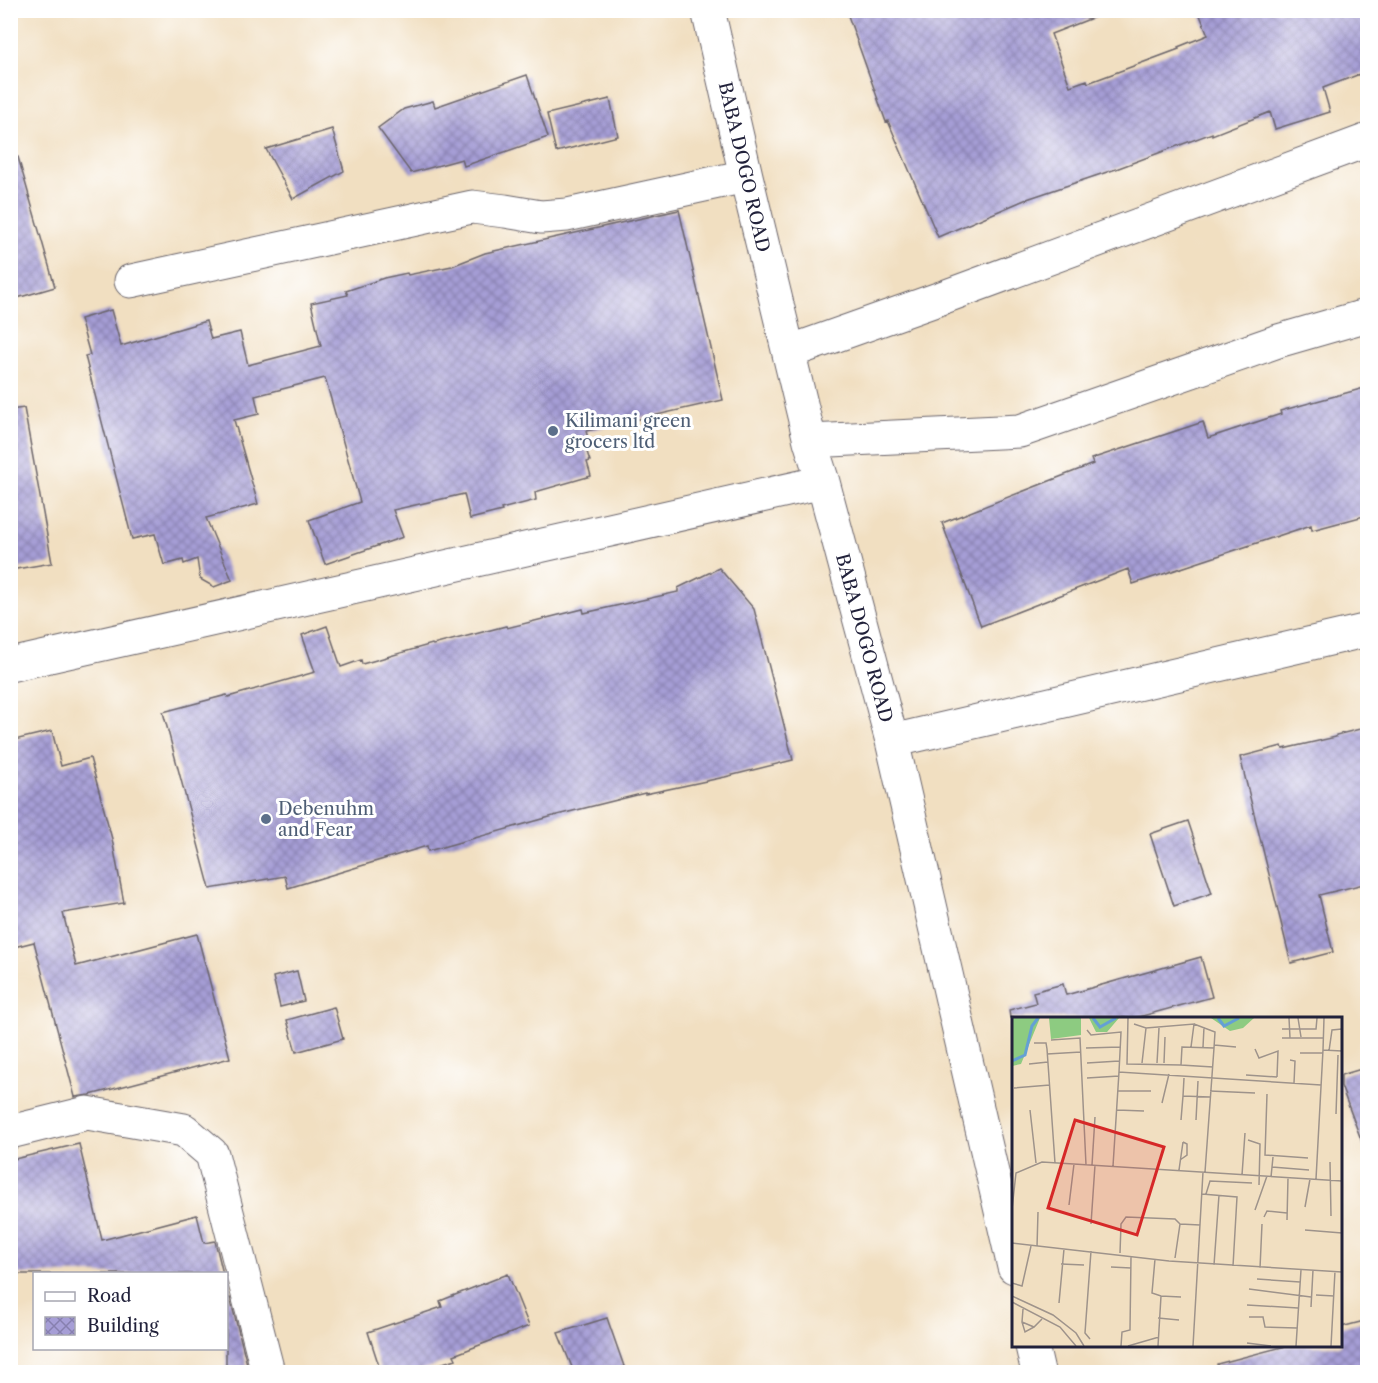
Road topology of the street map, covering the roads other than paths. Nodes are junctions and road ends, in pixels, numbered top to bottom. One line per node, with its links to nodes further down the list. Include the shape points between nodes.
1 (708, 10): 3 (street, BABA DOGO ROAD)
2 (1368, 140): 6 (street)
3 (746, 176): 4 (street, via 567,215 541,217 472,207); 6 (street, BABA DOGO ROAD)
4 (131, 281)
5 (1368, 315): 7 (street, via 1278,341 1020,431)
6 (789, 352): 7 (street, BABA DOGO ROAD)
7 (810, 441): 8 (street, BABA DOGO ROAD)
8 (823, 482): 10 (street); 11 (street, BABA DOGO ROAD)
9 (1368, 630): 11 (street)
10 (10, 665)
11 (892, 741): 13 (street, BABA DOGO ROAD)
12 (10, 1132): 15 (street, via 87,1113 184,1130 212,1154)
13 (1012, 1258)
14 (1032, 1347): 16 (street)
15 (268, 1372)
16 (1038, 1372)

